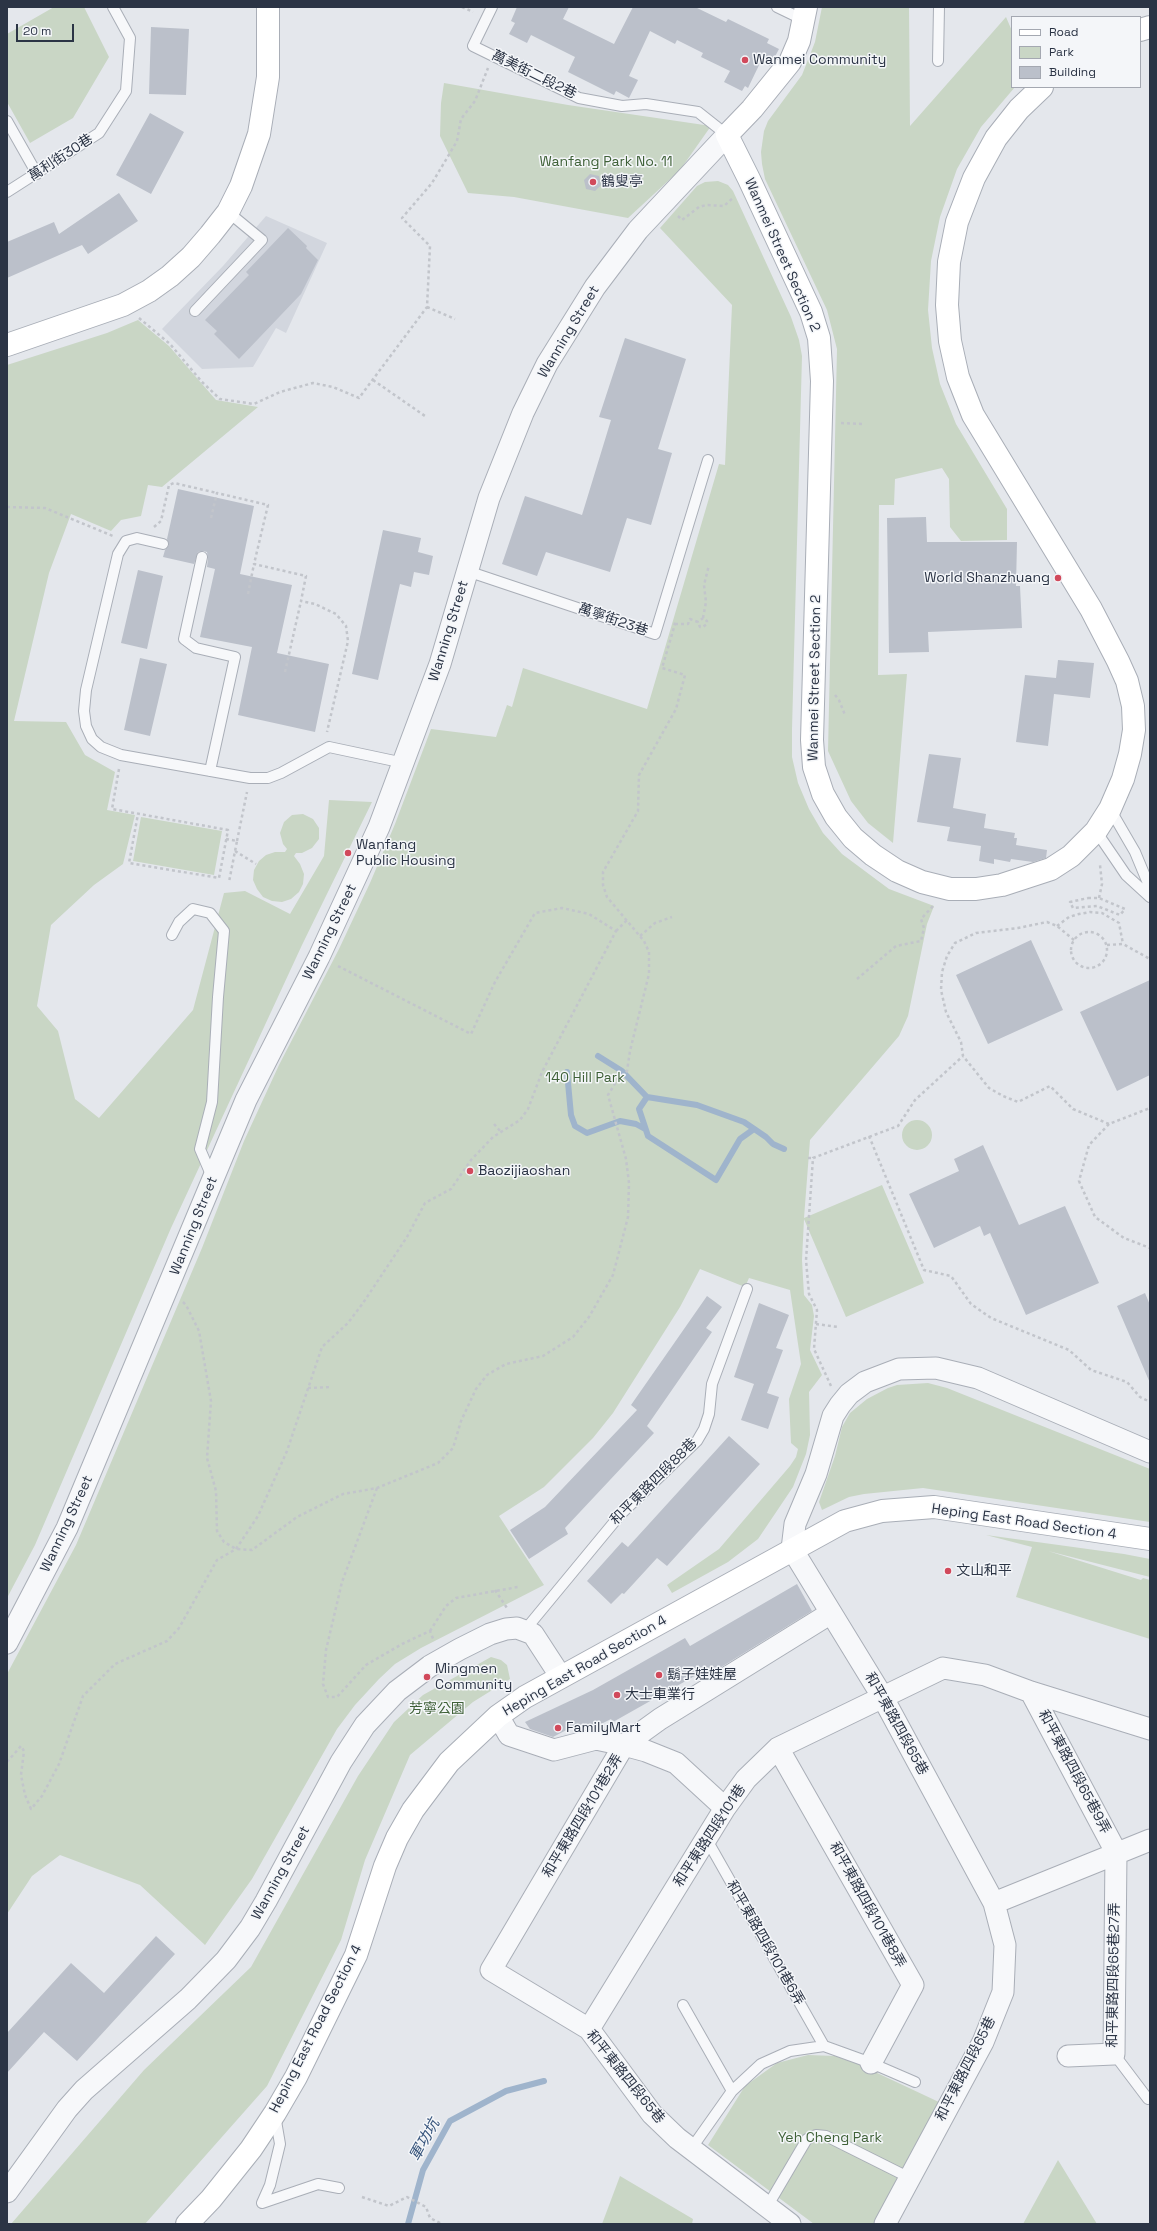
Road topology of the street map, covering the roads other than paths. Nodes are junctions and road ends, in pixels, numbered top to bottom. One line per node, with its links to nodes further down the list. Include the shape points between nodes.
1 (113, 7): 11 (lane, 萬利街30巷, via 130,38 126,91 99,133)
2 (268, 7): 13 (street, via 268,77 265,106 249,163)
3 (492, 7): 10 (lane, 萬美街二段2巷, via 473,46 579,98 622,106 646,104 701,113)
4 (777, 7): 6 (lane)
5 (939, 7): 7 (lane)
6 (805, 14): 10 (street, via 799,41 790,62)
7 (938, 61)
8 (1041, 88): 22 (street, Wanmei Street Section 2, via 1019,109 996,138 974,178 957,222 949,262 947,305 950,341 958,377 973,415 1091,609 1127,681 1133,706 1134,730 1123,779)
9 (7, 121): 11 (lane)
10 (727, 135): 19 (street, Wanning Street, via 638,230 595,287 547,364 504,456); 23 (street, Wanmei Street Section 2, via 811,312 819,338 822,359 812,740 814,767 836,817 853,838 898,871 922,882 950,889 1002,886 1051,869 1071,856)
11 (37, 174): 12 (lane, 萬利街30巷)
12 (7, 192)
13 (228, 212): 14 (lane, via 262,240); 15 (street, via 191,257 149,291 97,316)
14 (195, 311)
15 (7, 345)
16 (708, 460): 19 (lane, 萬寧街23巷, via 655,634)
17 (163, 544): 21 (lane, via 137,538 126,541 118,554 86,690 86,726 92,739 101,747 121,755)
18 (202, 558): 21 (lane, via 184,639 196,648 235,657)
19 (467, 571): 20 (street, Wanning Street, via 440,664)
20 (404, 763): 21 (lane, via 335,746 324,749 281,774 268,778 250,778); 27 (street, Wanning Street, via 377,833 319,956 252,1087)
21 (210, 771)
22 (1110, 809): 23 (street, Wanmei Street Section 2); 24 (lane, via 1135,852)
23 (1096, 831): 25 (lane, via 1126,875)
24 (1150, 888)
25 (1150, 897)
26 (172, 935): 27 (lane, via 179,922 193,909 210,913 224,932 212,1102 200,1149)
27 (213, 1179): 34 (street, Wanning Street, via 168,1292 67,1528)
28 (746, 1289): 33 (lane, 和平東路四段88巷, via 712,1384 709,1414 697,1441 620,1515)
29 (1150, 1452): 31 (street, via 978,1378 936,1368 917,1367 883,1374 865,1382 849,1394 833,1416 816,1474 795,1524)
30 (1150, 1539): 31 (street, Heping East Road Section 4, via 934,1507 882,1511 845,1520)
31 (792, 1549): 32 (street, 和平東路四段65巷); 35 (street, Heping East Road Section 4)
32 (831, 1613): 37 (street, 和平東路四段65巷); 40 (street, via 660,1719)
33 (525, 1630): 35 (street, via 533,1634); 61 (street, Wanning Street, via 506,1629 490,1634 430,1666 397,1691 365,1725 341,1762 250,1928 226,1960 188,1999 71,2104)
34 (7, 1643)
35 (561, 1677): 38 (street, Heping East Road Section 4)
36 (1032, 1692): 37 (street, 和平東路四段65巷9弄, via 985,1675 943,1668); 39 (street, 和平東路四段65巷9弄); 45 (street, 和平東路四段65巷9弄)
37 (882, 1696): 41 (street, 和平東路四段101巷); 46 (street, 和平東路四段65巷)
38 (498, 1716): 40 (street, via 509,1735 554,1750 596,1739); 57 (street, Heping East Road Section 4, via 473,1736 449,1762 431,1784 404,1827 385,1866 356,1955 296,2077)
39 (1150, 1729)
40 (624, 1746): 42 (street, 和平東路四段101巷2弄, via 646,1751 676,1763); 47 (street, 和平東路四段101巷2弄)
41 (778, 1748): 42 (street, 和平東路四段101巷, via 746,1780); 53 (street, 和平東路四段101巷8弄, via 912,1986)
42 (725, 1808): 43 (street, 和平東路四段101巷)
43 (707, 1840): 49 (street, 和平東路四段101巷); 50 (lane, 和平東路四段101巷6弄)
44 (1150, 1840): 45 (street)
45 (1116, 1852): 46 (street); 51 (street, 和平東路四段65巷27弄)
46 (994, 1903): 59 (street, 和平東路四段65巷, via 1005,1945 1003,1992 983,2042)
47 (491, 1970): 49 (street, 和平東路四段65巷)
48 (683, 2005): 55 (lane)
49 (588, 2029): 58 (street, 和平東路四段65巷, via 652,2114)
50 (824, 2046): 53 (lane); 55 (lane, via 790,2051 761,2064)
51 (1114, 2054): 52 (street, 和平東路四段65巷27弄); 56 (lane)
52 (1068, 2056)
53 (871, 2063): 54 (lane)
54 (915, 2082)
55 (732, 2091): 58 (lane)
56 (1148, 2099)
57 (275, 2113): 60 (lane, via 280,2144 270,2185 262,2203 318,2184); 63 (street, Heping East Road Section 4, via 232,2172)
58 (691, 2148): 62 (street, 和平東路四段65巷)
59 (910, 2178): 62 (lane, via 826,2136 816,2135 807,2139); 65 (street, 和平東路四段65巷)
60 (339, 2188)
61 (7, 2192)
62 (767, 2207): 64 (street, 和平東路四段65巷)
63 (187, 2224)
64 (790, 2224)
65 (885, 2224)

